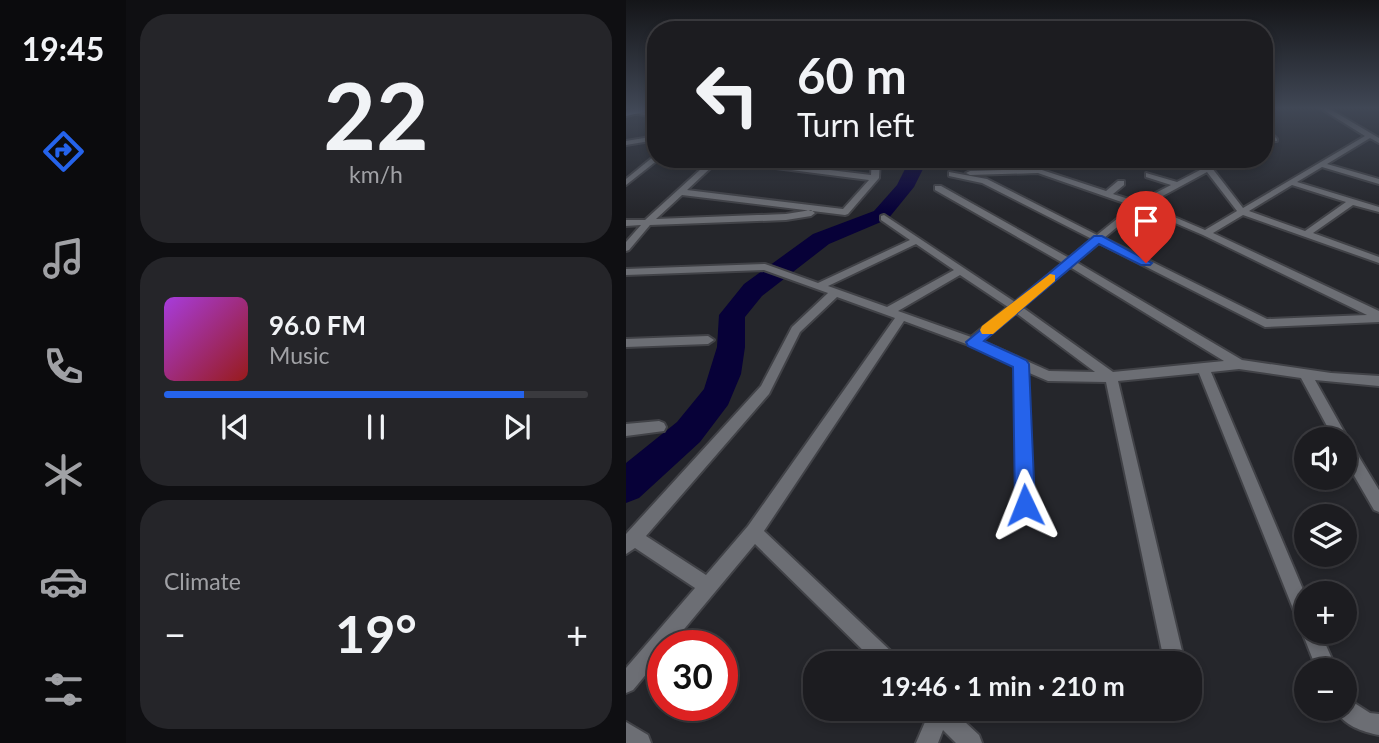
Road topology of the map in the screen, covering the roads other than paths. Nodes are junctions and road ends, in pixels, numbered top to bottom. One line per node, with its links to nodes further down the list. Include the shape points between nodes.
1 (1358, 143): 2 (street)
2 (1322, 165): 14 (street); 15 (street)
3 (647, 166): 16 (street)
4 (708, 168): 20 (street)
5 (814, 168): 13 (street)
6 (876, 168): 13 (street)
7 (952, 168): 11 (street)
8 (1038, 168): 10 (street)
9 (1208, 169): 18 (street); 26 (street)
10 (1039, 171): 11 (street); 21 (street)
11 (952, 174): 32 (street, via 984,181)
12 (1149, 175): 18 (street)
13 (875, 178): 25 (street, via 845,212)
14 (1377, 180)
15 (1289, 182): 22 (street); 26 (street)
16 (626, 183)
17 (1121, 183): 21 (street)
18 (1177, 185): 23 (street)
19 (938, 188): 36 (street)
20 (681, 192): 25 (street); 28 (street)
21 (1108, 194): 23 (street)
22 (1352, 202): 24 (street); 31 (street)
23 (1139, 205): 30 (street); 32 (street)
24 (1378, 210)
25 (824, 211): 28 (street, via 786,218)
26 (1241, 211): 30 (street); 31 (street)
27 (884, 218): 33 (street)
28 (648, 222): 29 (street); 34 (street)
29 (626, 223)
30 (1206, 233): 44 (street)
31 (1306, 234): 35 (street)
32 (1098, 239): 36 (street); 44 (street, via 1265,323)
33 (916, 240): 37 (street); 39 (street)
34 (626, 248)
35 (1378, 260)
36 (1069, 262): 41 (street); 49 (street)
37 (961, 270): 41 (street); 42 (street)
38 (626, 272): 39 (street, via 765,267)
39 (817, 287): 40 (street)
40 (834, 293): 42 (street); 62 (street, via 793,335 765,390)
41 (1015, 307): 46 (street); 52 (street)
42 (887, 312): 43 (street)
43 (901, 317): 46 (street); 54 (street)
44 (1378, 317)
45 (708, 340): 47 (street)
46 (973, 342): 48 (street)
47 (626, 343)
48 (1021, 364): 52 (street, via 1048,376); 59 (street)
49 (1239, 364): 50 (street); 51 (street)
50 (1203, 368): 52 (street); 64 (street)
51 (1305, 374): 53 (street); 56 (street)
52 (1111, 377): 66 (street)
53 (1378, 380)
54 (858, 382): 61 (street)
55 (659, 427): 57 (street)
56 (1334, 427)
57 (626, 430)
58 (1357, 467): 60 (street)
59 (1025, 505)
60 (1378, 505)
61 (754, 531): 63 (street); 65 (street)
62 (630, 542): 63 (street)
63 (708, 586): 67 (street)
64 (1294, 589)
65 (877, 651)
66 (1172, 651)
67 (626, 683)
68 (1357, 716): 71 (street)
69 (935, 721): 74 (street)
70 (948, 721): 75 (street)
71 (1378, 725)
72 (626, 733): 73 (street)
73 (640, 743)
74 (927, 743)
75 (971, 743)

